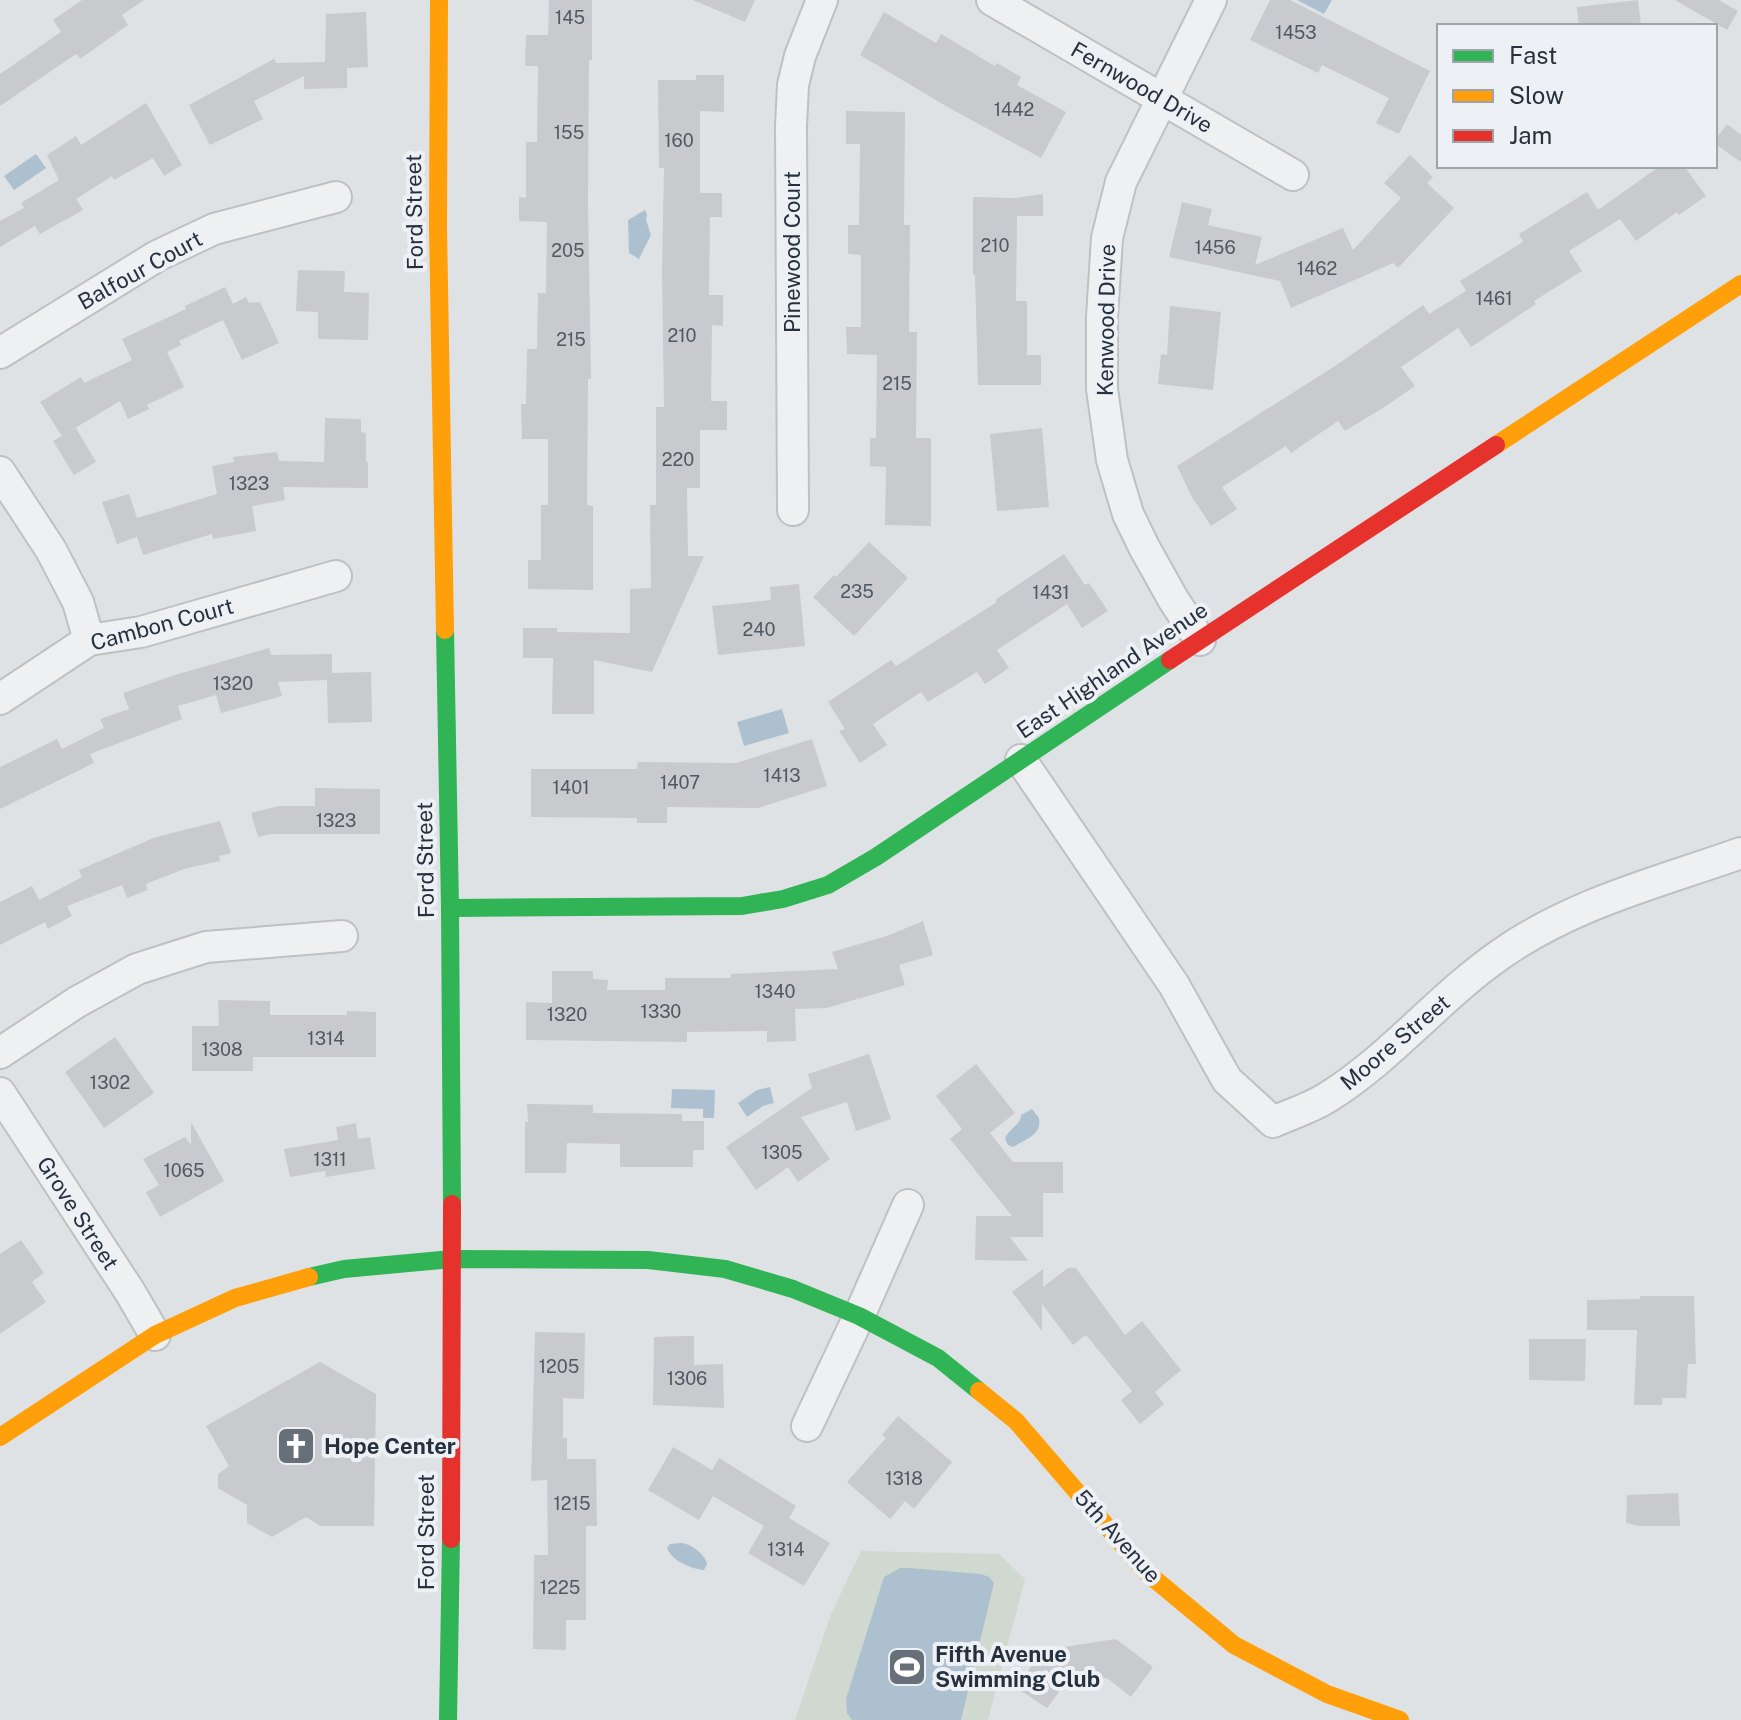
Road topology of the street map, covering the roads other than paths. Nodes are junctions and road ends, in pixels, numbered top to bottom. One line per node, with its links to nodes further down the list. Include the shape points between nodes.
1 (439, 0): 18 (main road, Ford Street)
2 (822, 0): 11 (street, Pinewood Court, via 800,56 792,99)
3 (992, 0): 5 (street, Fernwood Drive)
4 (1211, 0): 5 (street, Kenwood Drive)
5 (1162, 99): 6 (street, Fernwood Drive); 14 (street, Kenwood Drive, via 1121,182 1107,238 1102,389 1112,460 1128,514)
6 (1293, 175)
7 (336, 197): 9 (street, Balfour Court, via 214,229 157,256)
8 (1739, 289): 14 (main road, East Highland Avenue)
9 (0, 353)
10 (0, 472): 13 (street, via 51,550 78,602)
11 (793, 510)
12 (336, 576): 13 (street, Cambon Court, via 141,632)
13 (89, 640): 15 (street, Cambon Court)
14 (1200, 640): 16 (main road, East Highland Avenue)
15 (0, 699)
16 (1021, 760): 17 (street, Moore Street, via 1174,985 1227,1080 1273,1122 1326,1098 1502,953 1538,932 1591,904); 18 (main road, East Highland Avenue, via 876,857 828,885 783,899 742,906)
17 (1741, 853)
18 (450, 908): 23 (main road, Ford Street)
19 (342, 936): 20 (street, via 206,947 137,969)
20 (0, 1053)
21 (0, 1093): 25 (street, Grove Street)
22 (908, 1205): 24 (street)
23 (452, 1259): 24 (main road, 5th Avenue, via 648,1260 725,1269); 25 (main road, via 344,1269 290,1281 235,1298); 28 (main road, Ford Street)
24 (859, 1316): 26 (street); 29 (main road, 5th Avenue, via 938,1358 1016,1421 1146,1572 1234,1645 1327,1694)
25 (155, 1335): 27 (main road)
26 (807, 1426)
27 (0, 1437)
28 (448, 1720)
29 (1400, 1720)

